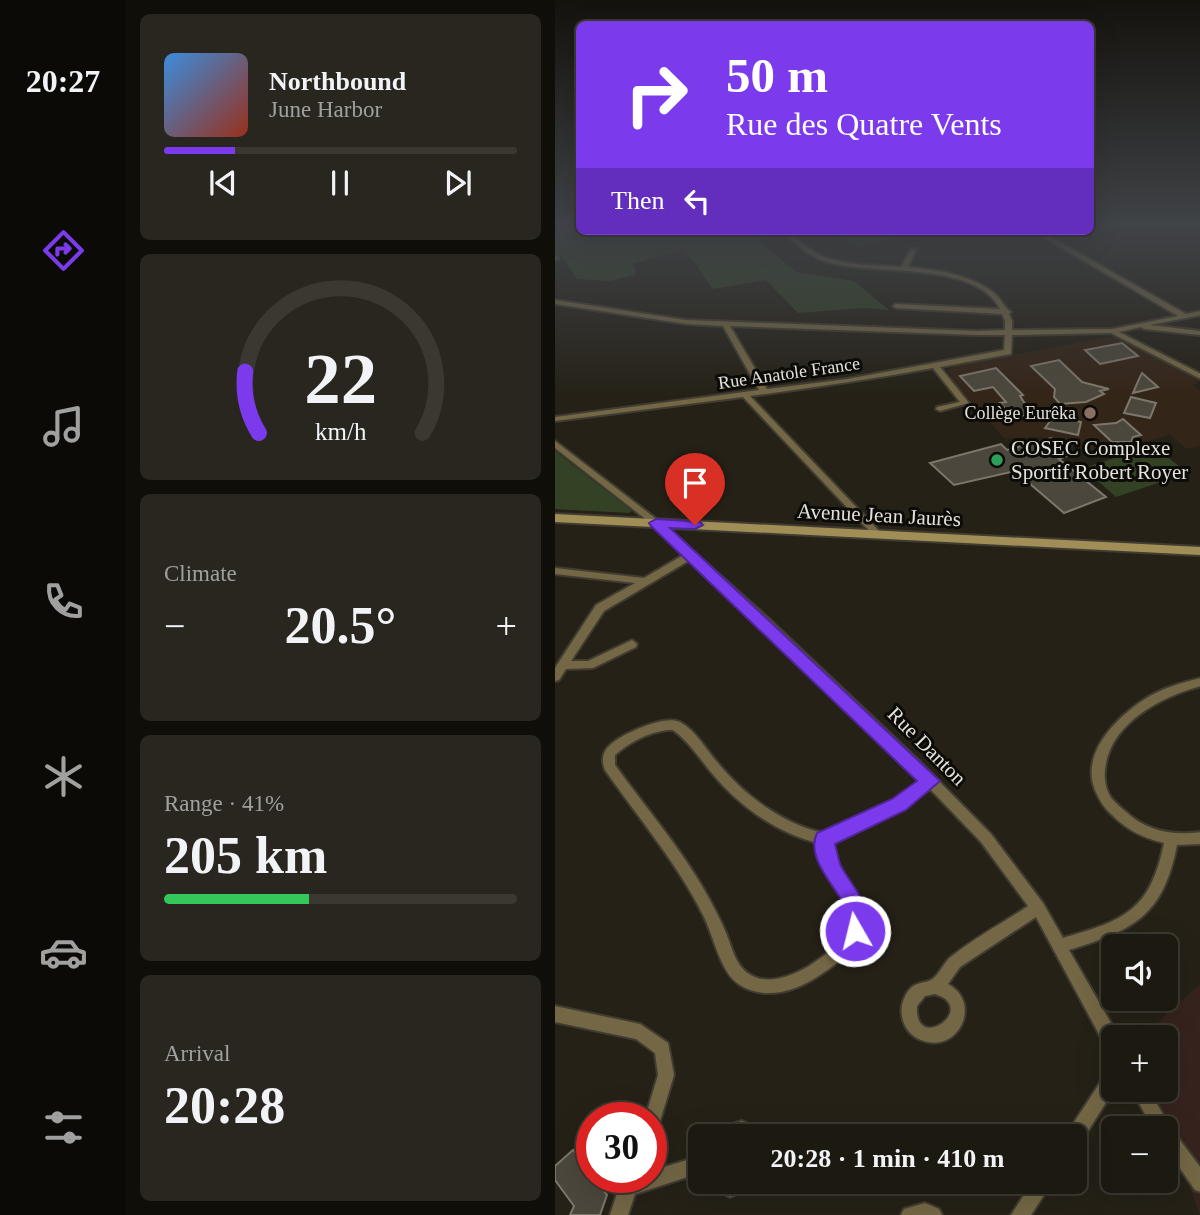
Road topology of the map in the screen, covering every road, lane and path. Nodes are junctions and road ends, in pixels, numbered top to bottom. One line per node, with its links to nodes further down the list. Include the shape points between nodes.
1 (972, 283): 5 (street, via 999,300)
2 (1126, 283): 7 (street)
3 (555, 302): 9 (street, via 659,319)
4 (896, 306): 5 (street)
5 (1008, 312): 13 (street)
6 (1200, 313): 7 (street)
7 (1184, 316): 8 (street)
8 (1152, 322): 10 (street); 11 (street)
9 (725, 323): 13 (street); 17 (street)
10 (1135, 326): 11 (street); 12 (street)
11 (1164, 330): 14 (street)
12 (1112, 331): 13 (street); 16 (street)
13 (1012, 333): 15 (street, Rue Anatole France, via 1008,352)
14 (1200, 333)
15 (935, 366): 17 (street, Rue Anatole France); 19 (street, via 965,403)
16 (1200, 377)
17 (765, 393): 18 (street, Rue Anatole France)
18 (746, 396): 20 (street, Rue Anatole France); 24 (street)
19 (940, 409)
20 (555, 419)
21 (555, 444): 23 (street, Rue Danton)
22 (555, 518): 23 (main road, Avenue Jean Jaurès)
23 (656, 523): 24 (main road, Avenue Jean Jaurès); 26 (street, Rue Danton)
24 (878, 535): 25 (main road, Avenue Jean Jaurès)
25 (1200, 551)
26 (691, 555): 28 (street); 33 (street, Rue Danton)
27 (555, 571): 28 (street)
28 (644, 581): 30 (street, via 600,608)
29 (632, 644): 30 (street, via 589,665)
30 (563, 666): 31 (street)
31 (555, 677)
32 (1200, 682): 36 (street, via 1173,687 1127,718 1106,744 1097,767 1096,781 1108,806 1134,827)
33 (931, 781): 35 (street, via 881,814); 37 (street, Rue Danton, via 986,838)
34 (1200, 838): 36 (street)
35 (824, 839): 35 (street, via 771,817 720,774 675,725 624,740 609,753 609,766 711,915 732,968 752,984 788,984 808,976 847,946 855,931 858,916 854,902 831,868)
36 (1172, 839): 38 (street, via 1161,884 1142,912 1111,930)
37 (1037, 908): 38 (street, Rue Danton); 39 (street, via 955,962)
38 (1060, 946): 41 (street, Rue Danton)
39 (936, 987)
40 (559, 1019): 43 (street, via 640,1032 662,1049 666,1075)
41 (1103, 1025)
42 (1101, 1096): 44 (street)
43 (658, 1102)
44 (1083, 1124)
45 (1178, 1152): 48 (street)
46 (688, 1168): 47 (street)
47 (667, 1173)
48 (1200, 1184)
49 (626, 1193): 51 (street)
50 (1035, 1194): 54 (street)
51 (619, 1215)
52 (910, 1215): 53 (street)
53 (933, 1215)
54 (1020, 1215)

